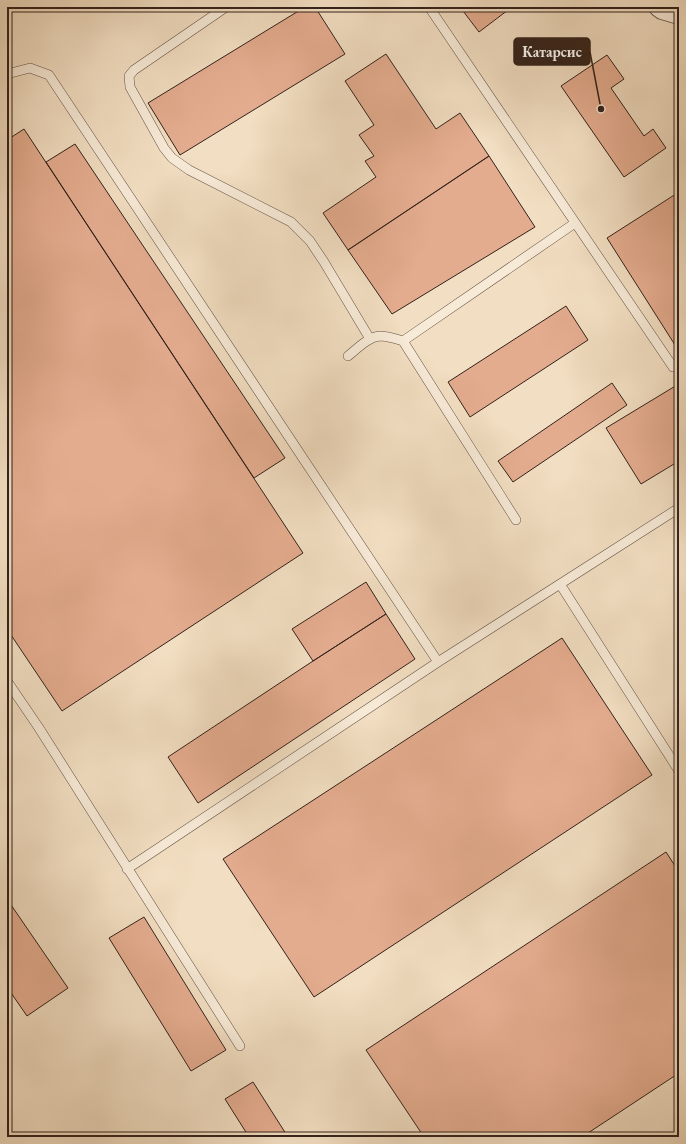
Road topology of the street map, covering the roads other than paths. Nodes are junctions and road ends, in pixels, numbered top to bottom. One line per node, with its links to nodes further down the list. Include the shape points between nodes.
1 (226, 7): 7 (lane, via 134,70 129,76 130,87 172,158 189,170 291,222 310,241)
2 (430, 7): 6 (lane)
3 (658, 7): 4 (street)
4 (679, 15)
5 (7, 74): 14 (lane, via 30,68 49,75)
6 (575, 223): 8 (lane); 10 (lane)
7 (370, 339): 8 (lane, via 380,336); 9 (lane)
8 (403, 341): 12 (lane)
9 (348, 356)
10 (672, 367)
11 (679, 508): 13 (lane)
12 (516, 520)
13 (560, 584): 14 (lane); 16 (lane)
14 (438, 662): 17 (lane)
15 (7, 681): 17 (lane)
16 (679, 771)
17 (128, 869): 18 (lane)
18 (240, 1046)

